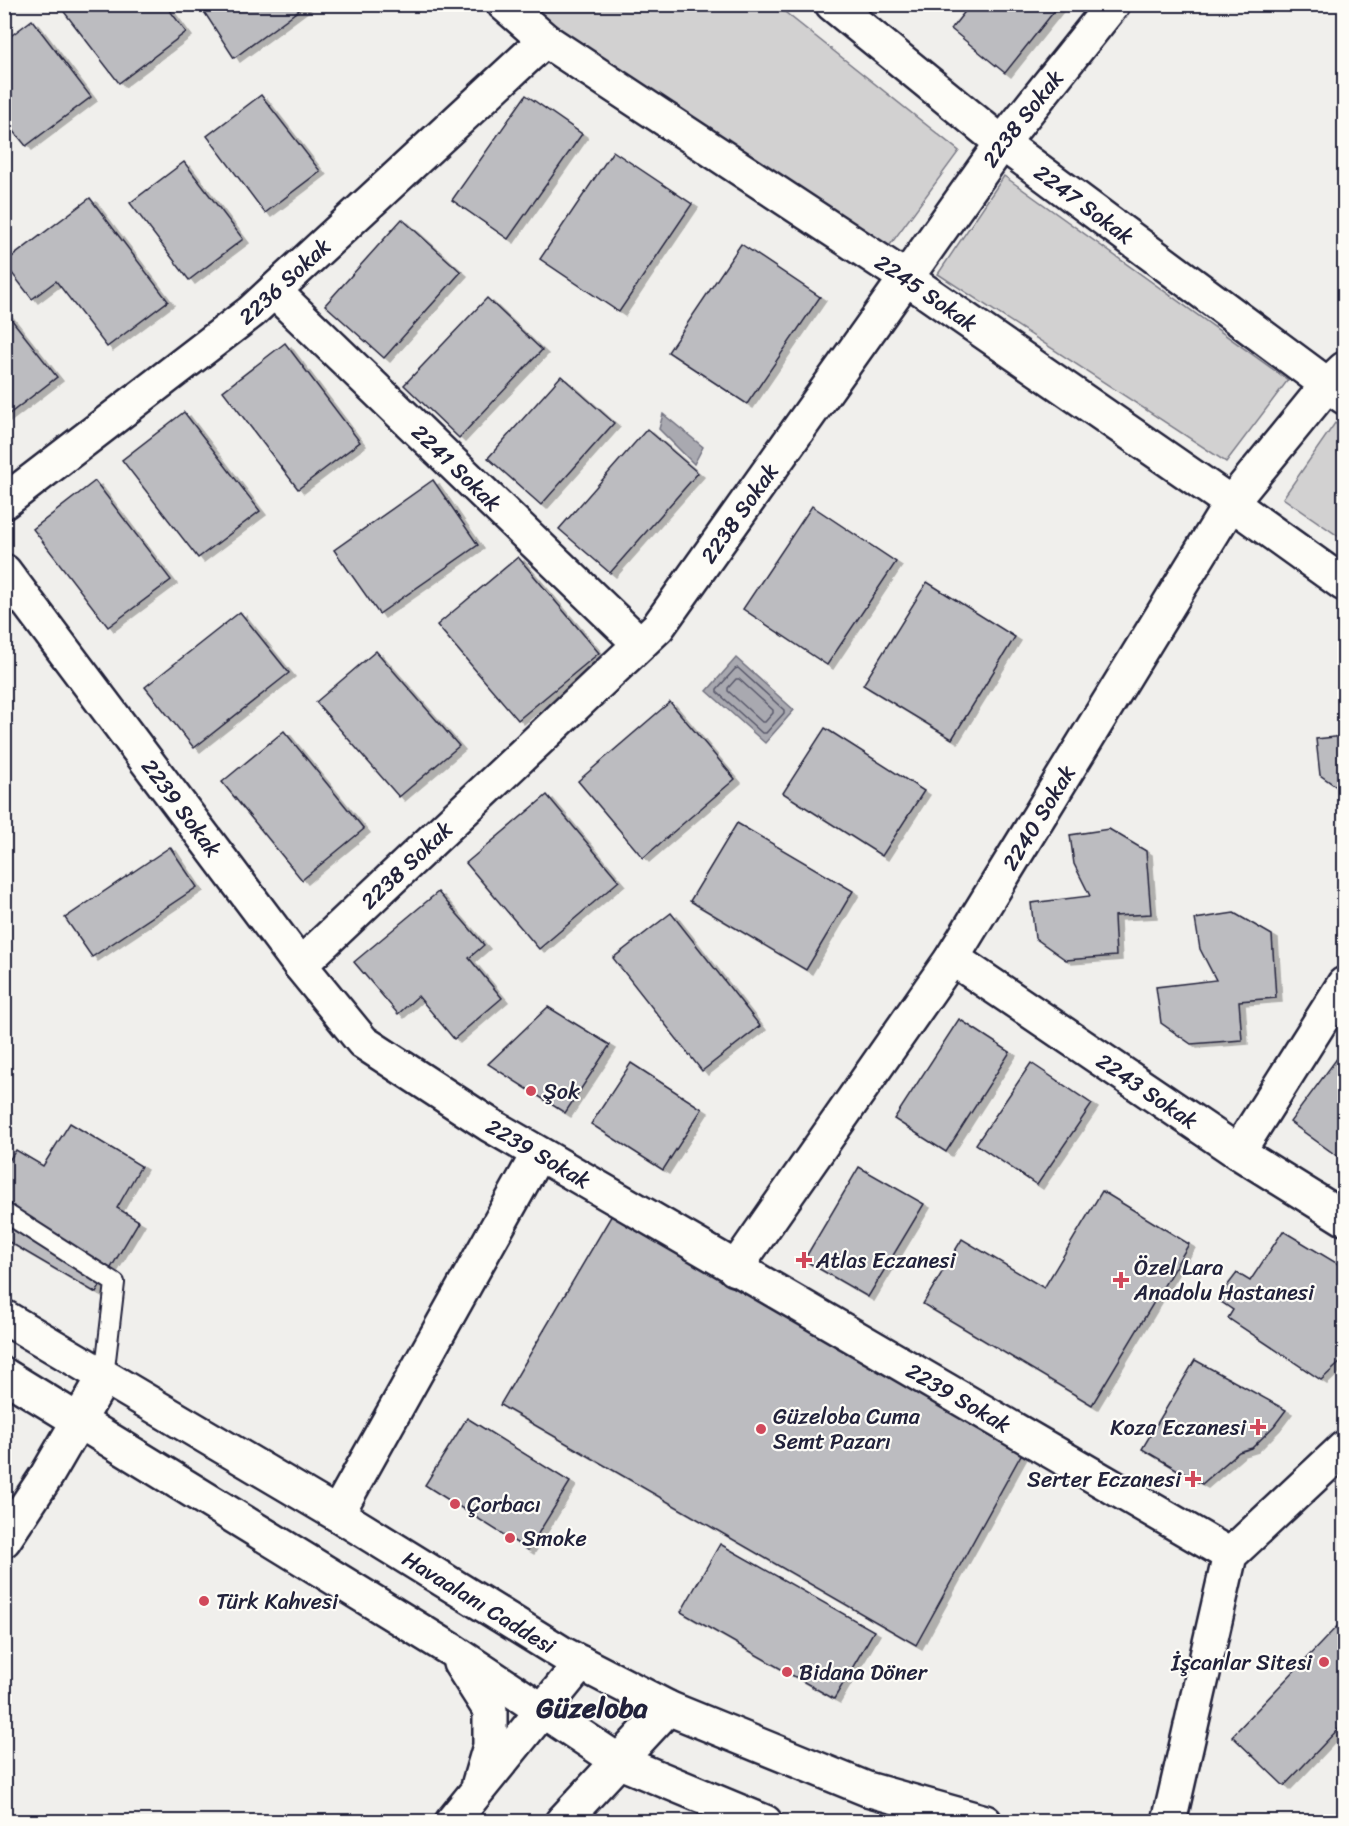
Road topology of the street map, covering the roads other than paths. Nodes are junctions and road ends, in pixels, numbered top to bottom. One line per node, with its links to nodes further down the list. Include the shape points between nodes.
1 (504, 4): 4 (street, 2245 Sokak)
2 (832, 4): 5 (street, 2247 Sokak)
3 (1113, 4): 5 (street, 2238 Sokak)
4 (545, 40): 6 (street, 2245 Sokak); 7 (street, 2236 Sokak)
5 (1002, 143): 6 (street, 2238 Sokak); 8 (street, 2247 Sokak)
6 (906, 279): 10 (street, 2245 Sokak); 13 (street, 2238 Sokak, via 658,627)
7 (274, 291): 9 (street, 2236 Sokak); 13 (street, 2241 Sokak)
8 (1339, 383): 10 (street, 2240 Sokak)
9 (4, 502)
10 (1231, 503): 12 (street, 2245 Sokak); 14 (street, 2240 Sokak)
11 (4, 571): 15 (street, 2239 Sokak)
12 (1344, 584)
13 (639, 643): 15 (street, 2238 Sokak)
14 (952, 957): 17 (street, 2243 Sokak); 21 (street, 2240 Sokak)
15 (300, 965): 18 (street, 2239 Sokak, via 363,1042)
16 (1344, 984): 17 (street)
17 (1238, 1152): 20 (street, 2243 Sokak)
18 (538, 1154): 21 (street, 2239 Sokak); 27 (street)
19 (4, 1212): 24 (lane, via 115,1283)
20 (1344, 1218)
21 (735, 1269): 29 (street, 2239 Sokak)
22 (4, 1317): 24 (street, Havaalanı Caddesi)
23 (4, 1375): 25 (street)
24 (104, 1377): 25 (street); 27 (street, Havaalanı Caddesi)
25 (80, 1420): 28 (street); 30 (street)
26 (1344, 1448): 29 (street)
27 (337, 1514): 31 (street, Havaalanı Caddesi)
28 (4, 1540)
29 (1230, 1555): 40 (street)
30 (450, 1649): 33 (street); 35 (street, via 490,1710 490,1746)
31 (581, 1664): 32 (street, Havaalanı Caddesi); 33 (street)
32 (668, 1708): 34 (street); 39 (street, Havaalanı Caddesi, via 867,1789)
33 (544, 1711): 34 (street); 35 (street)
34 (620, 1762): 37 (street); 38 (street)
35 (476, 1791): 36 (street)
36 (452, 1821)
37 (562, 1821)
38 (755, 1821)
39 (985, 1821)
40 (1169, 1821)

